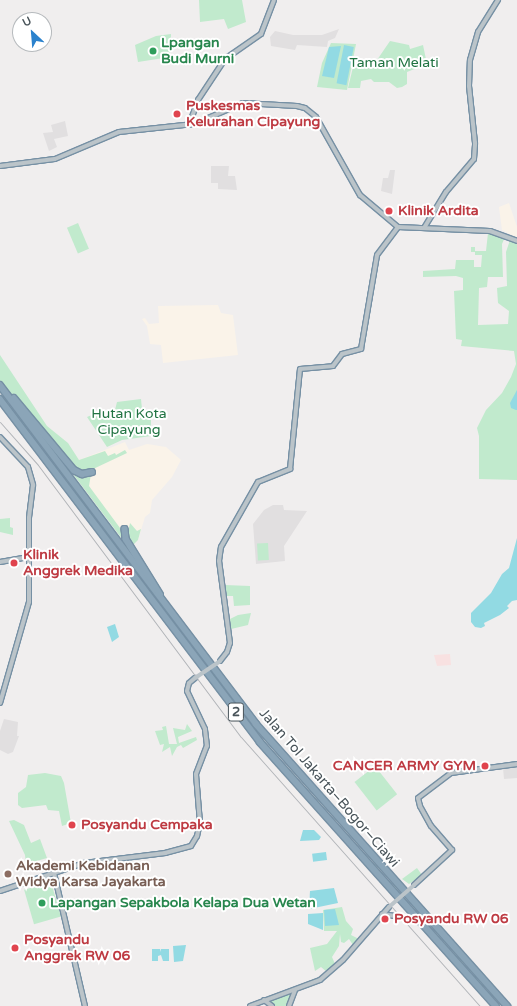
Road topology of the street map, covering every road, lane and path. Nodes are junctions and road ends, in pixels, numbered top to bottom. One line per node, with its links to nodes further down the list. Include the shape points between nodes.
1 (274, 0): 3 (street, via 269,20 261,34 225,59 205,87)
2 (498, 0): 6 (street, via 478,32 470,60 469,85 475,143 474,159 446,192)
3 (186, 123): 4 (street, via 119,132 55,159); 5 (street, via 212,118 243,103 305,108 316,117 360,195)
4 (0, 166)
5 (398, 227): 6 (street); 18 (street, bridge, via 377,255 361,349 342,354 333,366 300,370 290,469 258,482 219,552 230,640 228,652 190,683 187,691 207,739 206,751 195,779 200,823 194,842 185,850 100,860)
6 (424, 228): 7 (street, via 497,232)
7 (517, 241)
8 (2, 387): 11 (highway, via 74,470 82,474); 15 (highway, Jalan Tol Jakarta–Bogor–Ciawi / 2)
9 (0, 399): 28 (highway, Jalan Tol Jakarta–Bogor–Ciawi / 2, via 260,742)
10 (0, 437): 13 (street, via 26,464 32,475)
11 (92, 472)
12 (125, 529): 15 (highway, via 126,539)
13 (29, 557): 14 (street); 16 (street, via 28,606)
14 (0, 562)
15 (163, 602): 29 (highway, Jalan Tol Jakarta–Bogor–Ciawi / 2, via 256,724)
16 (0, 703)
17 (517, 764): 20 (street, bridge, via 450,773 418,798 431,826 452,850)
18 (54, 873): 19 (street); 24 (street)
19 (0, 891)
20 (382, 914): 21 (street); 22 (street, via 336,968 317,982)
21 (395, 916)
22 (295, 990): 23 (street); 27 (street)
23 (264, 1000): 25 (street); 26 (street)
24 (85, 1006)
25 (250, 1006)
26 (272, 1006)
27 (288, 1006)
28 (496, 1006)
29 (507, 1006)

